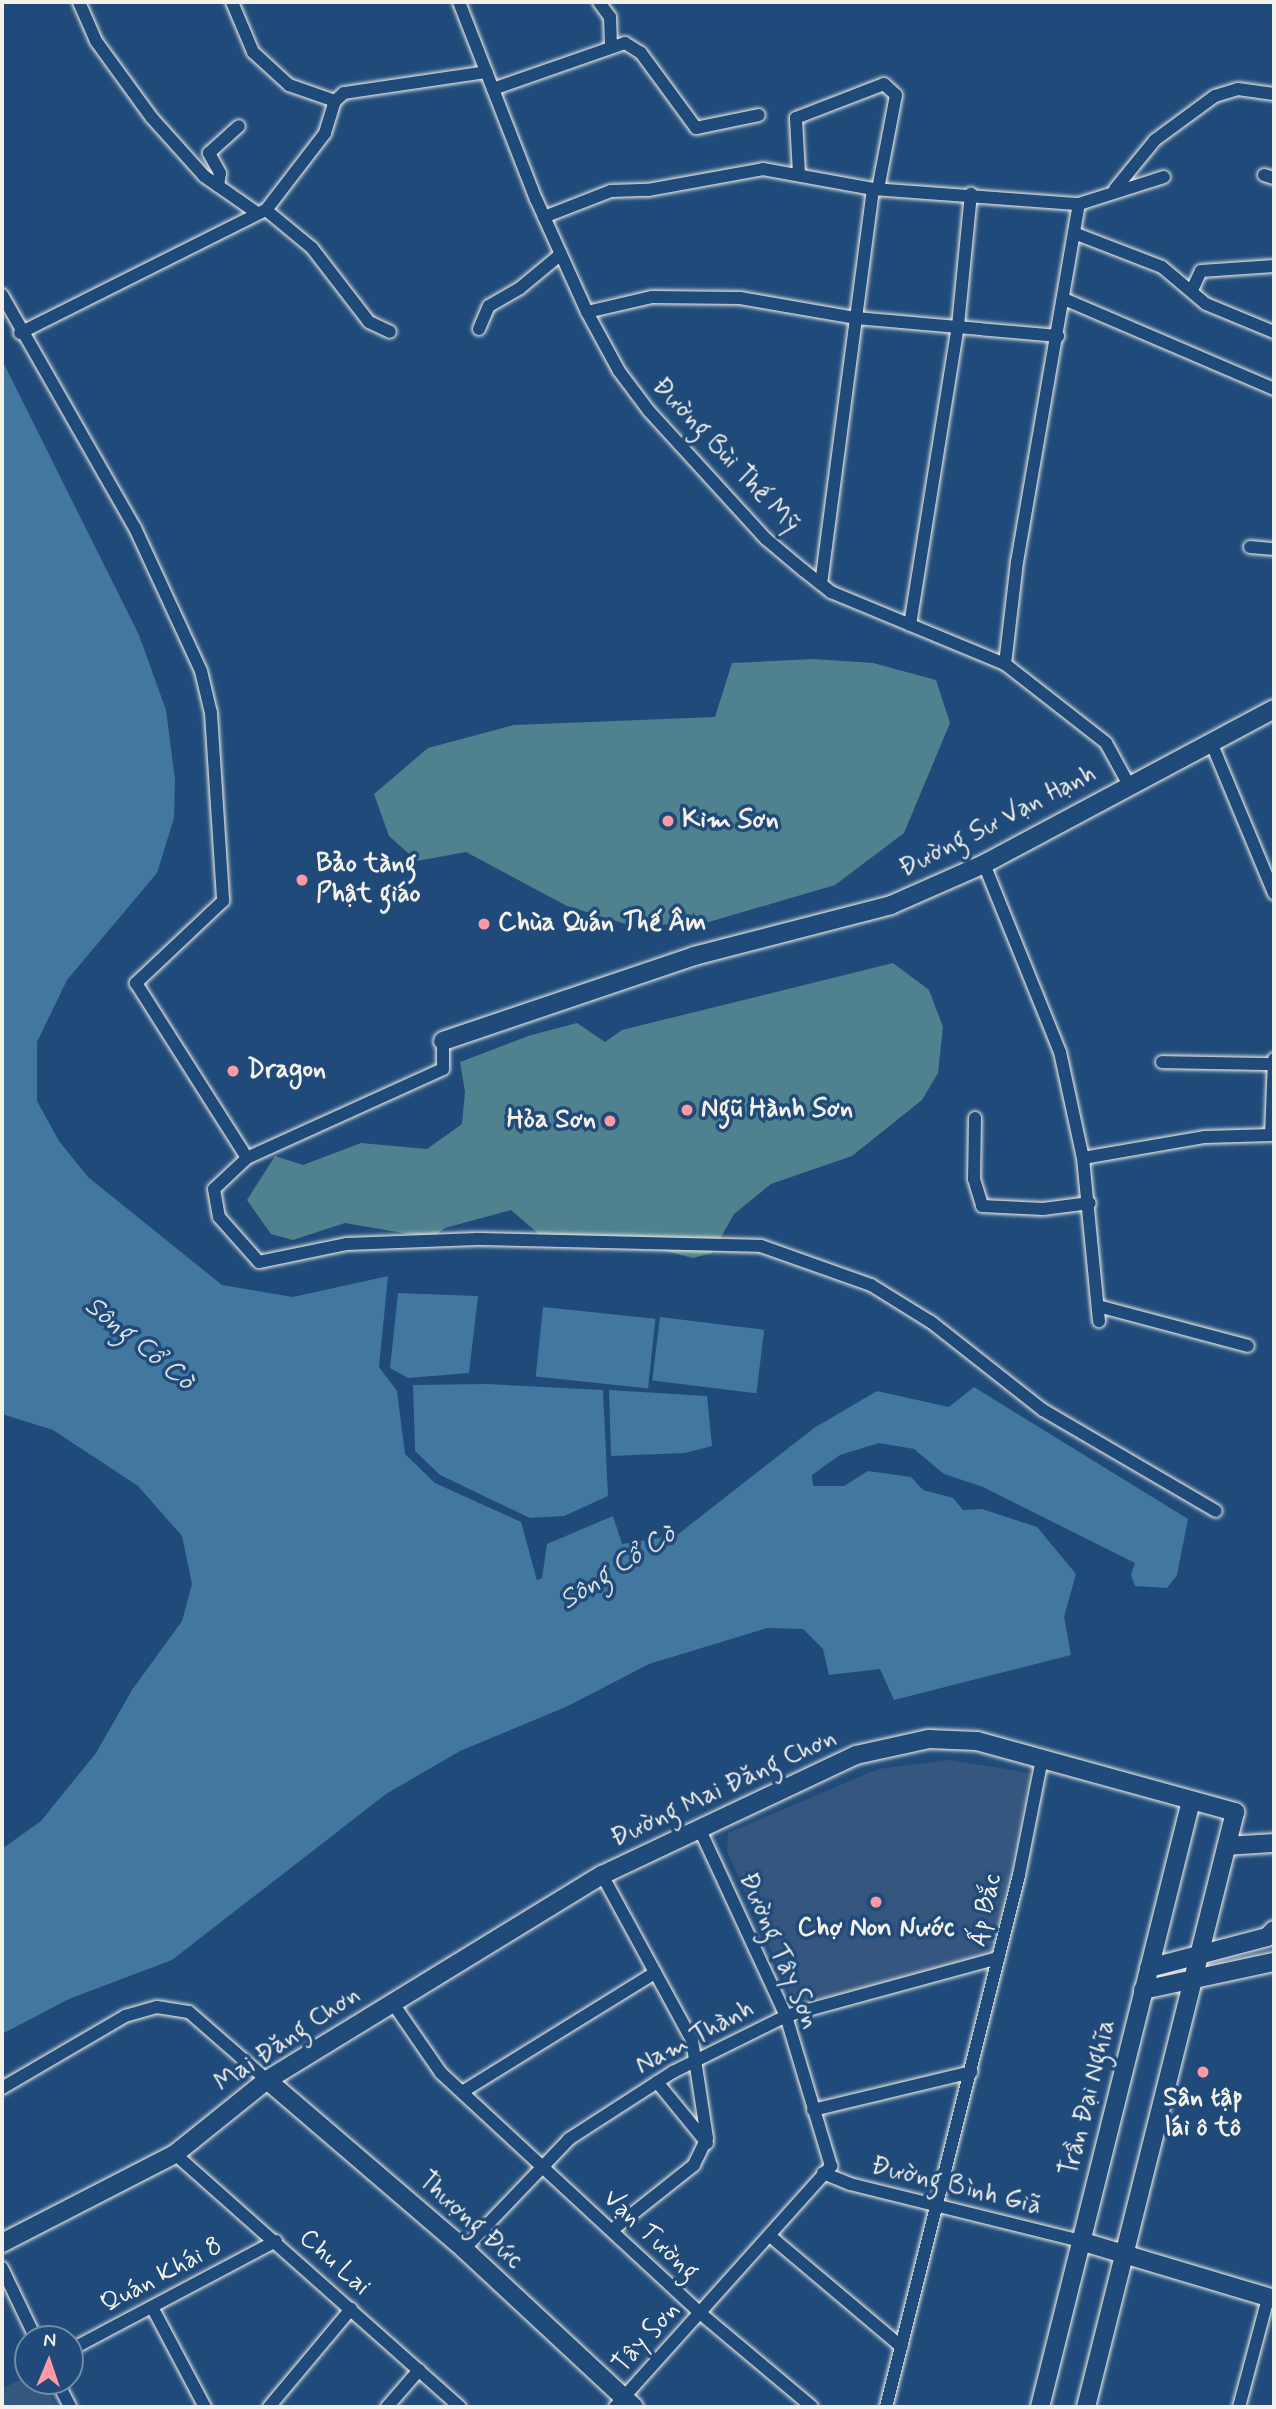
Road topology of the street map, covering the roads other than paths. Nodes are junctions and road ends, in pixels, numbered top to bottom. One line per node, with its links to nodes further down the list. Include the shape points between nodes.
1 (79, 2): 14 (street, via 113,66 190,162)
2 (232, 2): 9 (street, via 253,52 289,85)
3 (459, 2): 6 (street, Đường Bùi Thế Mỹ)
4 (599, 2): 5 (street, via 610,17)
5 (611, 44): 7 (street); 10 (street, via 637,49 696,128)
6 (486, 72): 7 (street, Đường Bùi Thế Mỹ); 9 (street, via 344,93)
7 (493, 89): 20 (street, Đường Bùi Thế Mỹ)
8 (1274, 93): 17 (street, via 1238,89 1214,96 1155,140 1125,183)
9 (335, 101): 19 (street, via 325,134)
10 (759, 115)
11 (239, 126): 14 (street, via 209,153 220,173)
12 (799, 174): 15 (street); 15 (street, via 796,118 884,84 896,95); 20 (street, via 763,169 648,190 611,191)
13 (1164, 177): 17 (street)
14 (218, 186): 19 (street)
15 (875, 189): 16 (street); 28 (street)
16 (971, 194): 18 (street); 29 (street)
17 (1103, 197): 18 (street)
18 (1079, 204): 21 (street)
19 (262, 211): 31 (street, via 312,247 369,322); 33 (street)
20 (544, 217): 22 (street, Đường Bùi Thế Mỹ)
21 (1074, 233): 24 (street, via 1155,263); 26 (street)
22 (561, 254): 27 (street, Đường Bùi Thế Mỹ); 30 (street, via 520,288 489,306)
23 (1274, 266): 24 (street, via 1201,271)
24 (1192, 290): 32 (street, via 1222,312)
25 (2, 295): 33 (street)
26 (1064, 299): 34 (street); 35 (street)
27 (587, 312): 28 (street, via 652,297 740,298); 38 (street, Đường Bùi Thế Mỹ, via 619,371 649,411 766,539)
28 (856, 318): 29 (street); 38 (street)
29 (958, 326): 34 (street); 39 (street)
30 (480, 329)
31 (390, 332)
32 (1274, 332)
33 (20, 333): 51 (street, via 135,528 201,671 211,713 223,901 136,983)
34 (1058, 336): 40 (street, via 1017,562)
35 (1274, 389)
36 (1250, 547): 37 (street)
37 (1274, 548)
38 (821, 584): 39 (street, Đường Bùi Thế Mỹ)
39 (911, 625): 40 (street, Đường Bùi Thế Mỹ)
40 (1005, 664): 43 (street, Đường Bùi Thế Mỹ, via 1106,743)
41 (1274, 709): 42 (main road, Đường Sư Vạn Hạnh)
42 (1211, 742): 43 (main road, Đường Sư Vạn Hạnh); 45 (street)
43 (1129, 785): 44 (main road, Đường Sư Vạn Hạnh)
44 (984, 864): 46 (main road, Đường Sư Vạn Hạnh, via 891,905 694,956); 52 (street, via 1010,940 1044,1002)
45 (1274, 893)
46 (443, 1041): 51 (street, Đường Sư Vạn Hạnh, via 443,1069)
47 (1162, 1062): 48 (street)
48 (1273, 1062): 50 (street)
49 (975, 1118): 53 (street, via 974,1179 982,1206 1043,1209)
50 (1273, 1126): 52 (street, via 1271,1135 1205,1137)
51 (247, 1158): 57 (street, via 214,1189 219,1217 259,1262 347,1244 451,1240 761,1246 871,1285 930,1322 1043,1410)
52 (1083, 1158): 53 (street)
53 (1090, 1203): 54 (street)
54 (1098, 1306): 55 (street); 56 (street)
55 (1099, 1321)
56 (1248, 1346)
57 (1216, 1511)
58 (1042, 1759): 59 (main road, Đường Mai Đăng Chơn); 60 (main road, Đường Mai Đăng Chơn, via 977,1741 895,1745 794,1780); 66 (street, Ấp Bắc)
59 (1191, 1801): 62 (main road, Đường Mai Đăng Chơn, via 1235,1812); 68 (main road, Trần Đại Nghĩa)
60 (699, 1828): 63 (main road, Đường Mai Đăng Chơn); 73 (street, Đường Tây Sơn)
61 (1274, 1843): 62 (main road)
62 (1227, 1846): 65 (main road)
63 (602, 1875): 69 (street); 72 (main road, Mai Đăng Chơn)
64 (1274, 1930): 65 (main road, via 1267,1937)
65 (1202, 1954): 68 (main road); 70 (main road)
66 (998, 1958): 73 (street, Nam Thành); 75 (street, Ấp Bắc)
67 (1274, 1962): 70 (main road)
68 (1149, 1968): 71 (main road, Trần Đại Nghĩa)
69 (655, 1973): 74 (street, via 692,2040); 79 (street)
70 (1196, 1979): 71 (main road); 92 (main road)
71 (1143, 1990): 89 (main road, Trần Đại Nghĩa)
72 (391, 2002): 76 (main road, Mai Đăng Chơn); 79 (street, Vạn Tường, via 441,2073)
73 (786, 2016): 74 (street, Nam Thành); 80 (street, Đường Tây Sơn)
74 (695, 2061): 77 (street, Nam Thành); 81 (street)
75 (971, 2072): 80 (street); 85 (street, Ấp Bắc)
76 (267, 2080): 78 (street, via 189,2012 157,2007 125,2016); 82 (main road, Mai Đăng Chơn); 91 (main road, Thượng Đức)
77 (657, 2082): 81 (street); 83 (street, Nam Thành, via 569,2139)
78 (2, 2088)
79 (462, 2092): 83 (street, Vạn Tường)
80 (813, 2110): 84 (street, Đường Tây Sơn, via 831,2166)
81 (707, 2143): 86 (street, via 687,2172)
82 (175, 2154): 88 (street, Chu Lai); 90 (main road, Mai Đăng Chơn)
83 (544, 2168): 86 (street, Vạn Tường); 91 (street, Nam Thành)
84 (823, 2173): 85 (street, Đường Bình Giã); 87 (street, Tây Sơn)
85 (938, 2206): 89 (street, Đường Bình Giã); 100 (street, Ấp Bắc)
86 (612, 2230): 97 (street, Vạn Tường)
87 (770, 2236): 97 (street, Tây Sơn); 100 (street)
88 (276, 2241): 95 (street, Quán Khái 8); 96 (street, Chu Lai)
89 (1080, 2241): 92 (main road); 109 (main road, Trần Đại Nghĩa)
90 (2, 2243)
91 (464, 2249): 102 (main road, Thượng Đức)
92 (1126, 2255): 94 (main road); 110 (main road)
93 (2, 2268): 98 (street)
94 (1271, 2299): 111 (street)
95 (152, 2307): 99 (street, Quán Khái 8); 103 (street)
96 (351, 2309): 101 (street, Chu Lai); 104 (street)
97 (700, 2314): 102 (street, Tây Sơn); 107 (street, Vạn Tường)
98 (29, 2325)
99 (84, 2343)
100 (902, 2347): 108 (street, Ấp Bắc)
101 (419, 2370): 105 (street); 106 (street, Chu Lai)
102 (625, 2404)
103 (205, 2407)
104 (269, 2407)
105 (387, 2407)
106 (460, 2407)
107 (812, 2407)
108 (887, 2407)
109 (1040, 2407)
110 (1086, 2407)
111 (1239, 2407)

